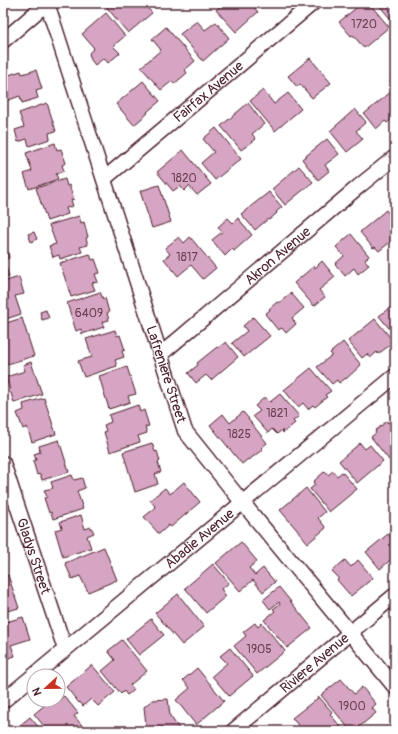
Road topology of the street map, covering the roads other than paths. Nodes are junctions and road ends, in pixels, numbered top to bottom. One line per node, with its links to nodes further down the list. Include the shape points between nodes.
1 (47, 3): 3 (street); 5 (street, Lafreniere Street)
2 (313, 3): 5 (street, Fairfax Avenue)
3 (3, 41)
4 (395, 157): 6 (street, Akron Avenue)
5 (104, 179): 6 (street, Lafreniere Street)
6 (160, 355): 9 (street, Lafreniere Street, via 185,431)
7 (395, 376): 9 (street, Abadie Avenue)
8 (3, 463): 12 (street, Gladys Street)
9 (242, 502): 11 (street, Lafreniere Street); 12 (street, Abadie Avenue)
10 (395, 595): 11 (street, Riviere Avenue)
11 (350, 632): 13 (street, Lafreniere Street); 15 (street, Riviere Avenue)
12 (65, 650): 14 (street, Abadie Avenue)
13 (395, 687)
14 (3, 701)
15 (233, 731)

